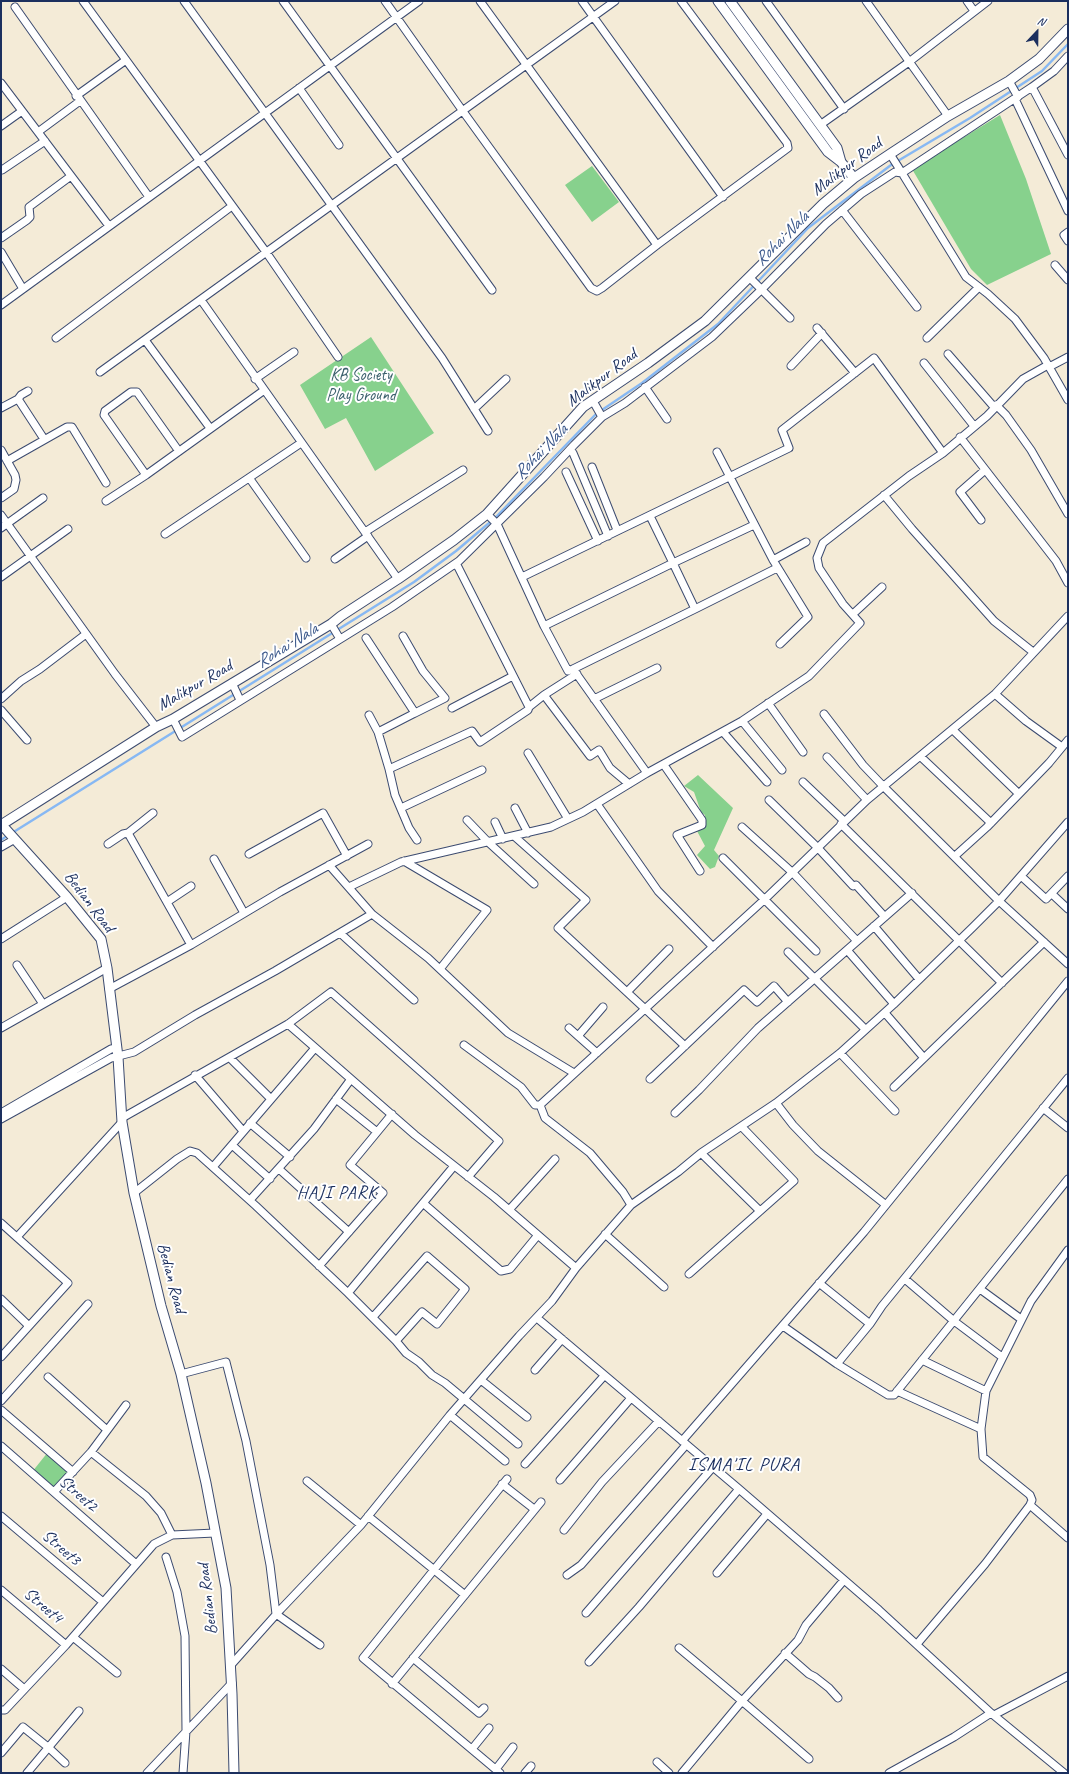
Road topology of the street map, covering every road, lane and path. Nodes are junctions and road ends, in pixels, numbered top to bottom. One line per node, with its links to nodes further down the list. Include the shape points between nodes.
1 (83, 1): 22 (street)
2 (184, 1): 35 (street)
3 (283, 1): 25 (street)
4 (385, 1): 18 (street)
5 (419, 1): 18 (street)
6 (480, 1): 24 (street)
7 (582, 1): 19 (street)
8 (616, 1): 19 (street)
9 (681, 1): 52 (street, via 787,143 788,148)
10 (718, 1): 46 (street, via 828,152)
11 (730, 1): 37 (street)
12 (766, 1): 32 (street)
13 (866, 1): 23 (street)
14 (967, 1): 17 (street)
15 (988, 1): 17 (street)
16 (15, 7): 31 (street)
17 (974, 11): 23 (street)
18 (396, 17): 25 (street); 33 (street)
19 (594, 17): 24 (street); 52 (street)
20 (1068, 29): 27 (street, Malikpur Road)
21 (1068, 56): 28 (street, via 1054,71)
22 (126, 60): 31 (street); 45 (street)
23 (909, 62): 32 (street); 36 (street)
24 (527, 64): 33 (street); 61 (street)
25 (330, 66): 29 (street); 44 (street)
26 (1, 83): 34 (street)
27 (1011, 83): 30 (street); 36 (street, Malikpur Road)
28 (1032, 87): 30 (street); 42 (street)
29 (299, 88): 35 (street); 41 (street)
30 (1016, 96): 48 (street); 56 (street)
31 (78, 99): 39 (street); 51 (street)
32 (844, 109): 37 (street)
33 (462, 110): 44 (street); 61 (street, via 591,288 597,291 602,288)
34 (22, 111): 38 (street); 39 (street)
35 (264, 113): 45 (street); 53 (street)
36 (948, 116): 43 (street, Malikpur Road)
37 (820, 125): 46 (street, via 837,148)
38 (1, 126)
39 (38, 132): 40 (street)
40 (45, 141): 47 (street); 49 (street)
41 (339, 145)
42 (1068, 155)
43 (891, 156): 48 (street); 50 (street, Malikpur Road)
44 (397, 157): 53 (street); 70 (street)
45 (199, 161): 51 (street); 54 (street)
46 (842, 162): 50 (street)
47 (2, 170)
48 (902, 173): 55 (street, via 895,172); 67 (street, via 966,277)
49 (71, 176): 57 (street); 59 (street, via 29,207 30,217)
50 (854, 178): 65 (street, Malikpur Road, via 822,204)
51 (149, 197): 57 (street)
52 (723, 197): 61 (street)
53 (331, 205): 63 (street); 97 (street, via 442,358)
54 (232, 206): 63 (street); 75 (street)
55 (842, 210): 69 (street); 73 (street)
56 (1068, 211)
57 (109, 226): 68 (street)
58 (1068, 232): 60 (street, via 1064,235)
59 (1, 238)
60 (1068, 241)
61 (657, 245)
62 (1, 252): 68 (street)
63 (266, 252): 71 (street); 80 (street)
64 (1055, 265): 66 (street)
65 (751, 279): 69 (street); 94 (street, Malikpur Road, via 704,321)
66 (1068, 280)
67 (979, 287): 76 (street); 84 (street, via 1015,319)
68 (23, 289): 72 (street)
69 (762, 289): 74 (street); 89 (street, via 712,337)
70 (492, 290)
71 (201, 300): 77 (street); 87 (street)
72 (1, 305)
73 (917, 307)
74 (790, 318)
75 (56, 338)
76 (927, 338)
77 (145, 340): 85 (street); 101 (street)
78 (294, 352): 87 (street)
79 (948, 354): 95 (street)
80 (338, 357)
81 (1068, 357): 84 (street)
82 (924, 363): 100 (street)
83 (791, 366): 86 (street, via 819,331)
84 (1048, 366): 93 (street); 95 (street, via 1023,379)
85 (100, 372)
86 (856, 373): 110 (street, via 874,358); 117 (street, via 782,430 789,448)
87 (255, 379): 90 (street)
88 (506, 379): 97 (street)
89 (645, 387): 98 (street, via 625,403); 99 (street)
90 (263, 390): 101 (street); 105 (street)
91 (28, 391): 92 (street)
92 (18, 399): 96 (street); 104 (street)
93 (1068, 400)
94 (595, 403): 98 (street); 126 (street, Malikpur Road, via 583,407)
95 (995, 406): 100 (street); 124 (street, via 1006,415 1031,450)
96 (1, 408)
97 (474, 409): 102 (street)
98 (601, 416): 130 (street)
99 (667, 419)
100 (974, 426): 103 (street)
101 (210, 428): 107 (street)
102 (488, 431)
103 (960, 437): 110 (street); 114 (street)
104 (44, 439): 111 (street); 119 (street, via 72,427)
105 (301, 443): 118 (street); 136 (street)
106 (1, 450): 111 (street)
107 (178, 450): 116 (street); 116 (street, via 137,392 131,392 107,408 104,415)
108 (717, 452): 117 (street)
109 (573, 453): 137 (street)
110 (943, 453): 120 (street)
111 (7, 461): 121 (street, via 15,475 16,484 14,489)
112 (592, 467): 134 (street)
113 (463, 470): 136 (street)
114 (985, 470): 128 (street, via 960,492); 150 (street, via 1056,561)
115 (566, 472): 138 (street)
116 (146, 474): 123 (street)
117 (731, 477): 127 (street); 131 (street)
118 (250, 478): 135 (street); 141 (street)
119 (106, 483)
120 (884, 495): 153 (street, via 829,537 819,550 819,568); 162 (street, via 994,621)
121 (1, 498)
122 (43, 498): 129 (street)
123 (106, 501)
124 (1068, 514)
125 (1, 515): 129 (street)
126 (488, 515): 130 (street); 149 (street, Malikpur Road)
127 (650, 516): 134 (street); 145 (street)
128 (981, 520)
129 (7, 524): 132 (street); 140 (street)
130 (497, 524): 144 (street); 148 (street)
131 (754, 525): 143 (street); 145 (street)
132 (1, 528)
133 (68, 529): 140 (street)
134 (617, 530): 137 (street)
135 (165, 534)
136 (367, 534): 142 (street); 149 (street)
137 (608, 536): 138 (street)
138 (598, 541): 148 (street)
139 (806, 542): 143 (street)
140 (30, 556): 147 (street); 157 (street)
141 (306, 558)
142 (335, 559)
143 (773, 560): 146 (street)
144 (456, 563): 159 (street, via 392,607); 165 (street)
145 (673, 563): 152 (street); 156 (street)
146 (777, 568): 152 (street); 161 (street, via 808,617)
147 (1, 577)
148 (522, 577): 156 (street)
149 (398, 579): 155 (street, Malikpur Road, via 341,616)
150 (1068, 583)
151 (882, 587): 153 (street)
152 (695, 609): 164 (street)
153 (852, 614): 172 (street, via 859,625 809,676)
154 (1068, 616): 162 (street)
155 (332, 626): 159 (street); 166 (street, Malikpur Road)
156 (544, 626): 164 (street, via 568,671)
157 (86, 634): 170 (street, via 21,681); 181 (street)
158 (402, 636): 176 (street, via 423,671 445,698)
159 (339, 638): 169 (street)
160 (366, 638): 176 (street)
161 (780, 644)
162 (1033, 652): 167 (street)
163 (657, 668): 171 (street)
164 (575, 671): 168 (street); 171 (street)
165 (513, 676): 173 (street); 174 (street)
166 (233, 685): 169 (street); 179 (street, Malikpur Road)
167 (995, 694): 182 (street); 187 (street)
168 (544, 695): 173 (street); 199 (street, via 590,756 599,750 610,768)
169 (240, 698): 179 (street, via 182,737)
170 (1, 699)
171 (594, 699): 196 (street)
172 (768, 703): 180 (street); 188 (street)
173 (529, 707): 193 (street, via 480,742 472,730)
174 (452, 708)
175 (1, 710): 185 (street)
176 (415, 713): 183 (street)
177 (824, 714): 200 (street, via 862,765)
178 (369, 715): 183 (street)
179 (174, 720): 181 (street, Malikpur Road)
180 (742, 721): 184 (street); 195 (street)
181 (156, 727): 214 (street, Malikpur Road)
182 (953, 730): 191 (street); 201 (street)
183 (378, 732): 193 (street)
184 (722, 732): 192 (street); 197 (street)
185 (27, 740)
186 (1068, 740): 187 (street)
187 (1062, 747): 201 (street)
188 (803, 752)
189 (528, 753): 208 (street)
190 (827, 757): 203 (street)
191 (921, 757): 200 (street); 213 (street)
192 (664, 765): 196 (street); 234 (street, via 702,820 702,824 677,835)
193 (389, 769): 205 (street)
194 (482, 770): 205 (street)
195 (782, 770)
196 (647, 774): 199 (street)
197 (767, 782)
198 (803, 782): 211 (street)
199 (629, 784): 204 (street)
200 (884, 787): 203 (street); 229 (street)
201 (1018, 793): 213 (street)
202 (769, 800): 226 (street)
203 (867, 800): 211 (street)
204 (597, 804): 208 (street); 258 (street, via 658,891)
205 (401, 808): 221 (street)
206 (515, 808): 216 (street)
207 (153, 813): 217 (street)
208 (568, 819): 216 (street, via 551,827)
209 (468, 820): 222 (street)
210 (495, 822): 220 (street)
211 (843, 822): 226 (street); 241 (street)
212 (1068, 822): 236 (street)
213 (991, 823): 229 (street)
214 (2, 825): 219 (street, Bedian Road)
215 (742, 827): 235 (street)
216 (528, 832): 218 (street)
217 (128, 833): 223 (street); 246 (street)
218 (514, 836): 220 (street); 272 (street, via 586,900 558,928)
219 (14, 837): 225 (street); 243 (street, Bedian Road)
220 (503, 839): 222 (street)
221 (417, 840)
222 (488, 842): 232 (street); 238 (street)
223 (108, 844)
224 (368, 844): 228 (street)
225 (1, 847)
226 (818, 848): 235 (street); 250 (street)
227 (249, 854): 228 (street, via 323,813)
228 (347, 856): 233 (street)
229 (954, 856): 245 (street)
230 (723, 858): 244 (street)
231 (214, 859): 248 (street)
232 (404, 861): 240 (street); 266 (street, via 487,910)
233 (329, 865): 240 (street); 248 (street)
234 (700, 871)
235 (793, 873): 244 (street); 255 (street)
236 (1021, 876): 242 (street, via 1046,899); 245 (street)
237 (1068, 876): 242 (street)
238 (534, 884)
239 (191, 886): 246 (street)
240 (349, 887): 249 (street)
241 (912, 893): 250 (street); 254 (street)
242 (1052, 894): 247 (street)
243 (67, 897): 253 (street); 265 (street, Bedian Road, via 100,939)
244 (765, 899): 258 (street); 261 (street)
245 (999, 901): 254 (street); 256 (street)
246 (167, 902): 257 (street)
247 (1068, 909)
248 (244, 913): 257 (street)
249 (372, 914): 252 (street); 266 (street)
250 (885, 917): 251 (street)
251 (874, 926): 255 (street); 268 (street)
252 (340, 933): 273 (street); 288 (street, via 195,1014 134,1052)
253 (1, 939)
254 (959, 940): 268 (street); 270 (street)
255 (857, 942): 260 (street)
256 (1044, 942): 263 (street); 270 (street)
257 (191, 945): 271 (street)
258 (713, 947): 278 (street)
259 (669, 949): 272 (street)
260 (847, 950): 267 (street); 276 (street)
261 (816, 951)
262 (788, 952): 267 (street)
263 (1068, 964)
264 (17, 965): 275 (street)
265 (107, 968): 271 (street, Bedian Road); 275 (street)
266 (440, 969): 293 (street, via 508,1033)
267 (814, 979): 274 (street); 283 (street)
268 (919, 979): 276 (street)
269 (1068, 981): 330 (street)
270 (1002, 983): 292 (street)
271 (109, 988): 288 (street, Bedian Road)
272 (628, 991): 278 (street)
273 (414, 1000)
274 (788, 1002): 286 (street, via 774,986 757,1002 744,990); 307 (street, via 758,1028)
275 (43, 1004): 281 (street)
276 (894, 1004): 279 (street)
277 (603, 1007): 284 (street)
278 (645, 1007): 286 (street); 290 (street)
279 (885, 1013): 283 (street); 292 (street)
280 (288, 1024): 287 (street); 291 (street); 323 (street, via 331,992 499,1141)
281 (1, 1028)
282 (569, 1028): 284 (street)
283 (865, 1029): 289 (street)
284 (578, 1036): 290 (street)
285 (464, 1045): 303 (street, via 521,1087 535,1105)
286 (685, 1046): 298 (street)
287 (315, 1048): 296 (street); 300 (street)
288 (118, 1052): 295 (street, via 111,1058); 310 (street, Bedian Road)
289 (840, 1052): 302 (street); 305 (street)
290 (597, 1053): 293 (street)
291 (230, 1058): 294 (street); 300 (street)
292 (924, 1058): 299 (street)
293 (574, 1073): 303 (street)
294 (195, 1075): 310 (street); 314 (street)
295 (72, 1076): 306 (street); 309 (street)
296 (351, 1078): 301 (street); 308 (street)
297 (1068, 1078): 304 (street)
298 (650, 1079)
299 (894, 1087)
300 (271, 1099): 311 (street)
301 (336, 1099): 315 (street); 318 (street)
302 (776, 1104): 312 (street); 330 (street, via 818,1151)
303 (540, 1105): 329 (street, via 545,1118 595,1158)
304 (1043, 1108): 313 (street); 342 (street)
305 (895, 1111)
306 (1, 1112)
307 (675, 1113)
308 (392, 1114): 315 (street); 320 (street)
309 (1, 1119)
310 (122, 1120): 326 (street, Bedian Road); 337 (street)
311 (250, 1123): 314 (street); 318 (street)
312 (742, 1128): 317 (street); 332 (street, via 794,1182)
313 (1068, 1128)
314 (244, 1131): 316 (street)
315 (377, 1132): 334 (street, via 350,1165 383,1192)
316 (232, 1145): 321 (street); 324 (street)
317 (701, 1153): 329 (street); 332 (street)
318 (290, 1157): 322 (street)
319 (555, 1159): 331 (street)
320 (454, 1166): 323 (street); 328 (street)
321 (213, 1167): 326 (street, via 197,1153 190,1151); 327 (street)
322 (279, 1169): 324 (street); 334 (street)
323 (468, 1177): 331 (street)
324 (270, 1178): 327 (street)
325 (1068, 1180): 345 (street)
326 (134, 1193): 363 (street, Bedian Road, via 161,1306)
327 (250, 1200): 339 (street)
328 (423, 1203): 336 (street, via 501,1271 510,1269); 346 (street)
329 (631, 1205): 335 (street)
330 (886, 1205): 343 (street)
331 (509, 1210): 336 (street)
332 (760, 1211): 341 (street)
333 (1, 1223): 337 (street)
334 (349, 1232): 339 (street)
335 (605, 1234): 340 (street); 344 (street)
336 (538, 1235): 340 (street)
337 (17, 1237): 354 (street, via 68,1283)
338 (1068, 1250): 351 (street, via 1030,1301)
339 (319, 1266): 346 (street)
340 (576, 1268): 350 (street)
341 (689, 1274)
342 (905, 1280): 352 (street); 353 (street)
343 (819, 1283): 353 (street); 355 (street)
344 (664, 1287)
345 (980, 1289): 351 (street); 352 (street)
346 (348, 1293): 349 (street)
347 (1, 1299): 354 (street)
348 (88, 1304): 371 (street)
349 (373, 1317): 357 (street); 357 (street, via 427,1256 465,1289 437,1324 422,1312)
350 (537, 1318): 356 (street); 366 (street)
351 (1021, 1319): 359 (street)
352 (954, 1321): 359 (street); 360 (street)
353 (870, 1324): 361 (street)
354 (29, 1326): 358 (street)
355 (783, 1326): 361 (street); 379 (street)
356 (562, 1339): 362 (street); 364 (street)
357 (396, 1340): 370 (street, via 406,1353)
358 (1, 1357)
359 (1002, 1357): 368 (street)
360 (922, 1360): 367 (street); 368 (street)
361 (837, 1364): 367 (street, via 892,1397)
362 (535, 1370)
363 (181, 1374): 399 (street, Bedian Road); 412 (street, via 226,1362 246,1442 270,1565)
364 (604, 1376): 369 (street); 384 (street)
365 (48, 1377): 378 (street)
366 (481, 1380): 370 (street); 375 (street)
367 (897, 1391): 377 (street)
368 (986, 1391): 377 (street)
369 (631, 1398): 376 (street); 387 (street)
370 (464, 1400): 374 (street); 380 (street)
371 (1, 1401)
372 (126, 1405): 378 (street)
373 (1, 1410): 386 (street)
374 (450, 1415): 383 (street); 396 (street)
375 (527, 1417)
376 (658, 1421): 379 (street); 398 (street, via 602,1482)
377 (982, 1429): 392 (street, via 983,1457 1030,1495)
378 (107, 1430): 382 (street)
379 (684, 1443): 385 (street); 406 (street, via 581,1565)
380 (518, 1444)
381 (1, 1446): 390 (street, Street2)
382 (91, 1452): 386 (street); 400 (street, via 146,1496 161,1513)
383 (505, 1461)
384 (525, 1464)
385 (713, 1467): 389 (street); 411 (street)
386 (73, 1472): 390 (street)
387 (560, 1480)
388 (307, 1481): 397 (street)
389 (739, 1488): 394 (street); 420 (street)
390 (54, 1492): 403 (street, Street2)
391 (541, 1502): 393 (street)
392 (1030, 1505): 401 (street); 414 (street, via 985,1564)
393 (534, 1510): 404 (street, via 505,1482); 409 (street)
394 (767, 1514): 405 (street); 407 (street)
395 (1, 1516): 410 (street, Street3)
396 (368, 1516): 397 (street); 404 (street)
397 (361, 1524): 412 (street)
398 (564, 1530)
399 (215, 1533): 400 (street); 421 (street, Bedian Road, via 226,1588)
400 (172, 1536): 403 (street, via 154,1544)
401 (1068, 1538)
402 (166, 1557): 435 (street, via 177,1592 185,1636)
403 (136, 1564): 410 (street)
404 (433, 1570): 409 (street); 426 (street, via 363,1658)
405 (717, 1573)
406 (567, 1576)
407 (844, 1580): 414 (street); 418 (street)
408 (1, 1590): 415 (street, Street4)
409 (465, 1595): 419 (street)
410 (103, 1602): 413 (street)
411 (586, 1613)
412 (276, 1614): 416 (street); 421 (street)
413 (73, 1636): 415 (street); 423 (street)
414 (917, 1644): 433 (street)
415 (66, 1645): 427 (street)
416 (320, 1646)
417 (679, 1648): 429 (street)
418 (785, 1653): 428 (street); 429 (street)
419 (413, 1658): 426 (street); 430 (street, via 479,1713)
420 (589, 1662)
421 (231, 1664): 425 (street, Bedian Road)
422 (1, 1669): 427 (street)
423 (117, 1672)
424 (1068, 1676): 433 (street)
425 (232, 1683): 435 (street); 448 (street, Bedian Road)
426 (392, 1684): 438 (street)
427 (24, 1688): 431 (street, via 5,1710)
428 (838, 1698)
429 (742, 1701): 440 (street); 451 (street)
430 (484, 1708)
431 (1, 1710)
432 (79, 1711): 436 (street)
433 (993, 1714): 452 (street); 453 (street)
434 (489, 1728): 438 (street)
435 (186, 1731): 446 (street); 447 (street)
436 (49, 1748): 439 (street, via 23,1727); 442 (street); 445 (street)
437 (513, 1748): 444 (street)
438 (472, 1749): 444 (street)
439 (1, 1752)
440 (809, 1759)
441 (657, 1762): 450 (street)
442 (65, 1763)
443 (531, 1766): 449 (street)
444 (498, 1771)
445 (28, 1772)
446 (146, 1773)
447 (183, 1773)
448 (234, 1773)
449 (525, 1773)
450 (669, 1773)
451 (682, 1773)
452 (890, 1773)
453 (1064, 1773)

